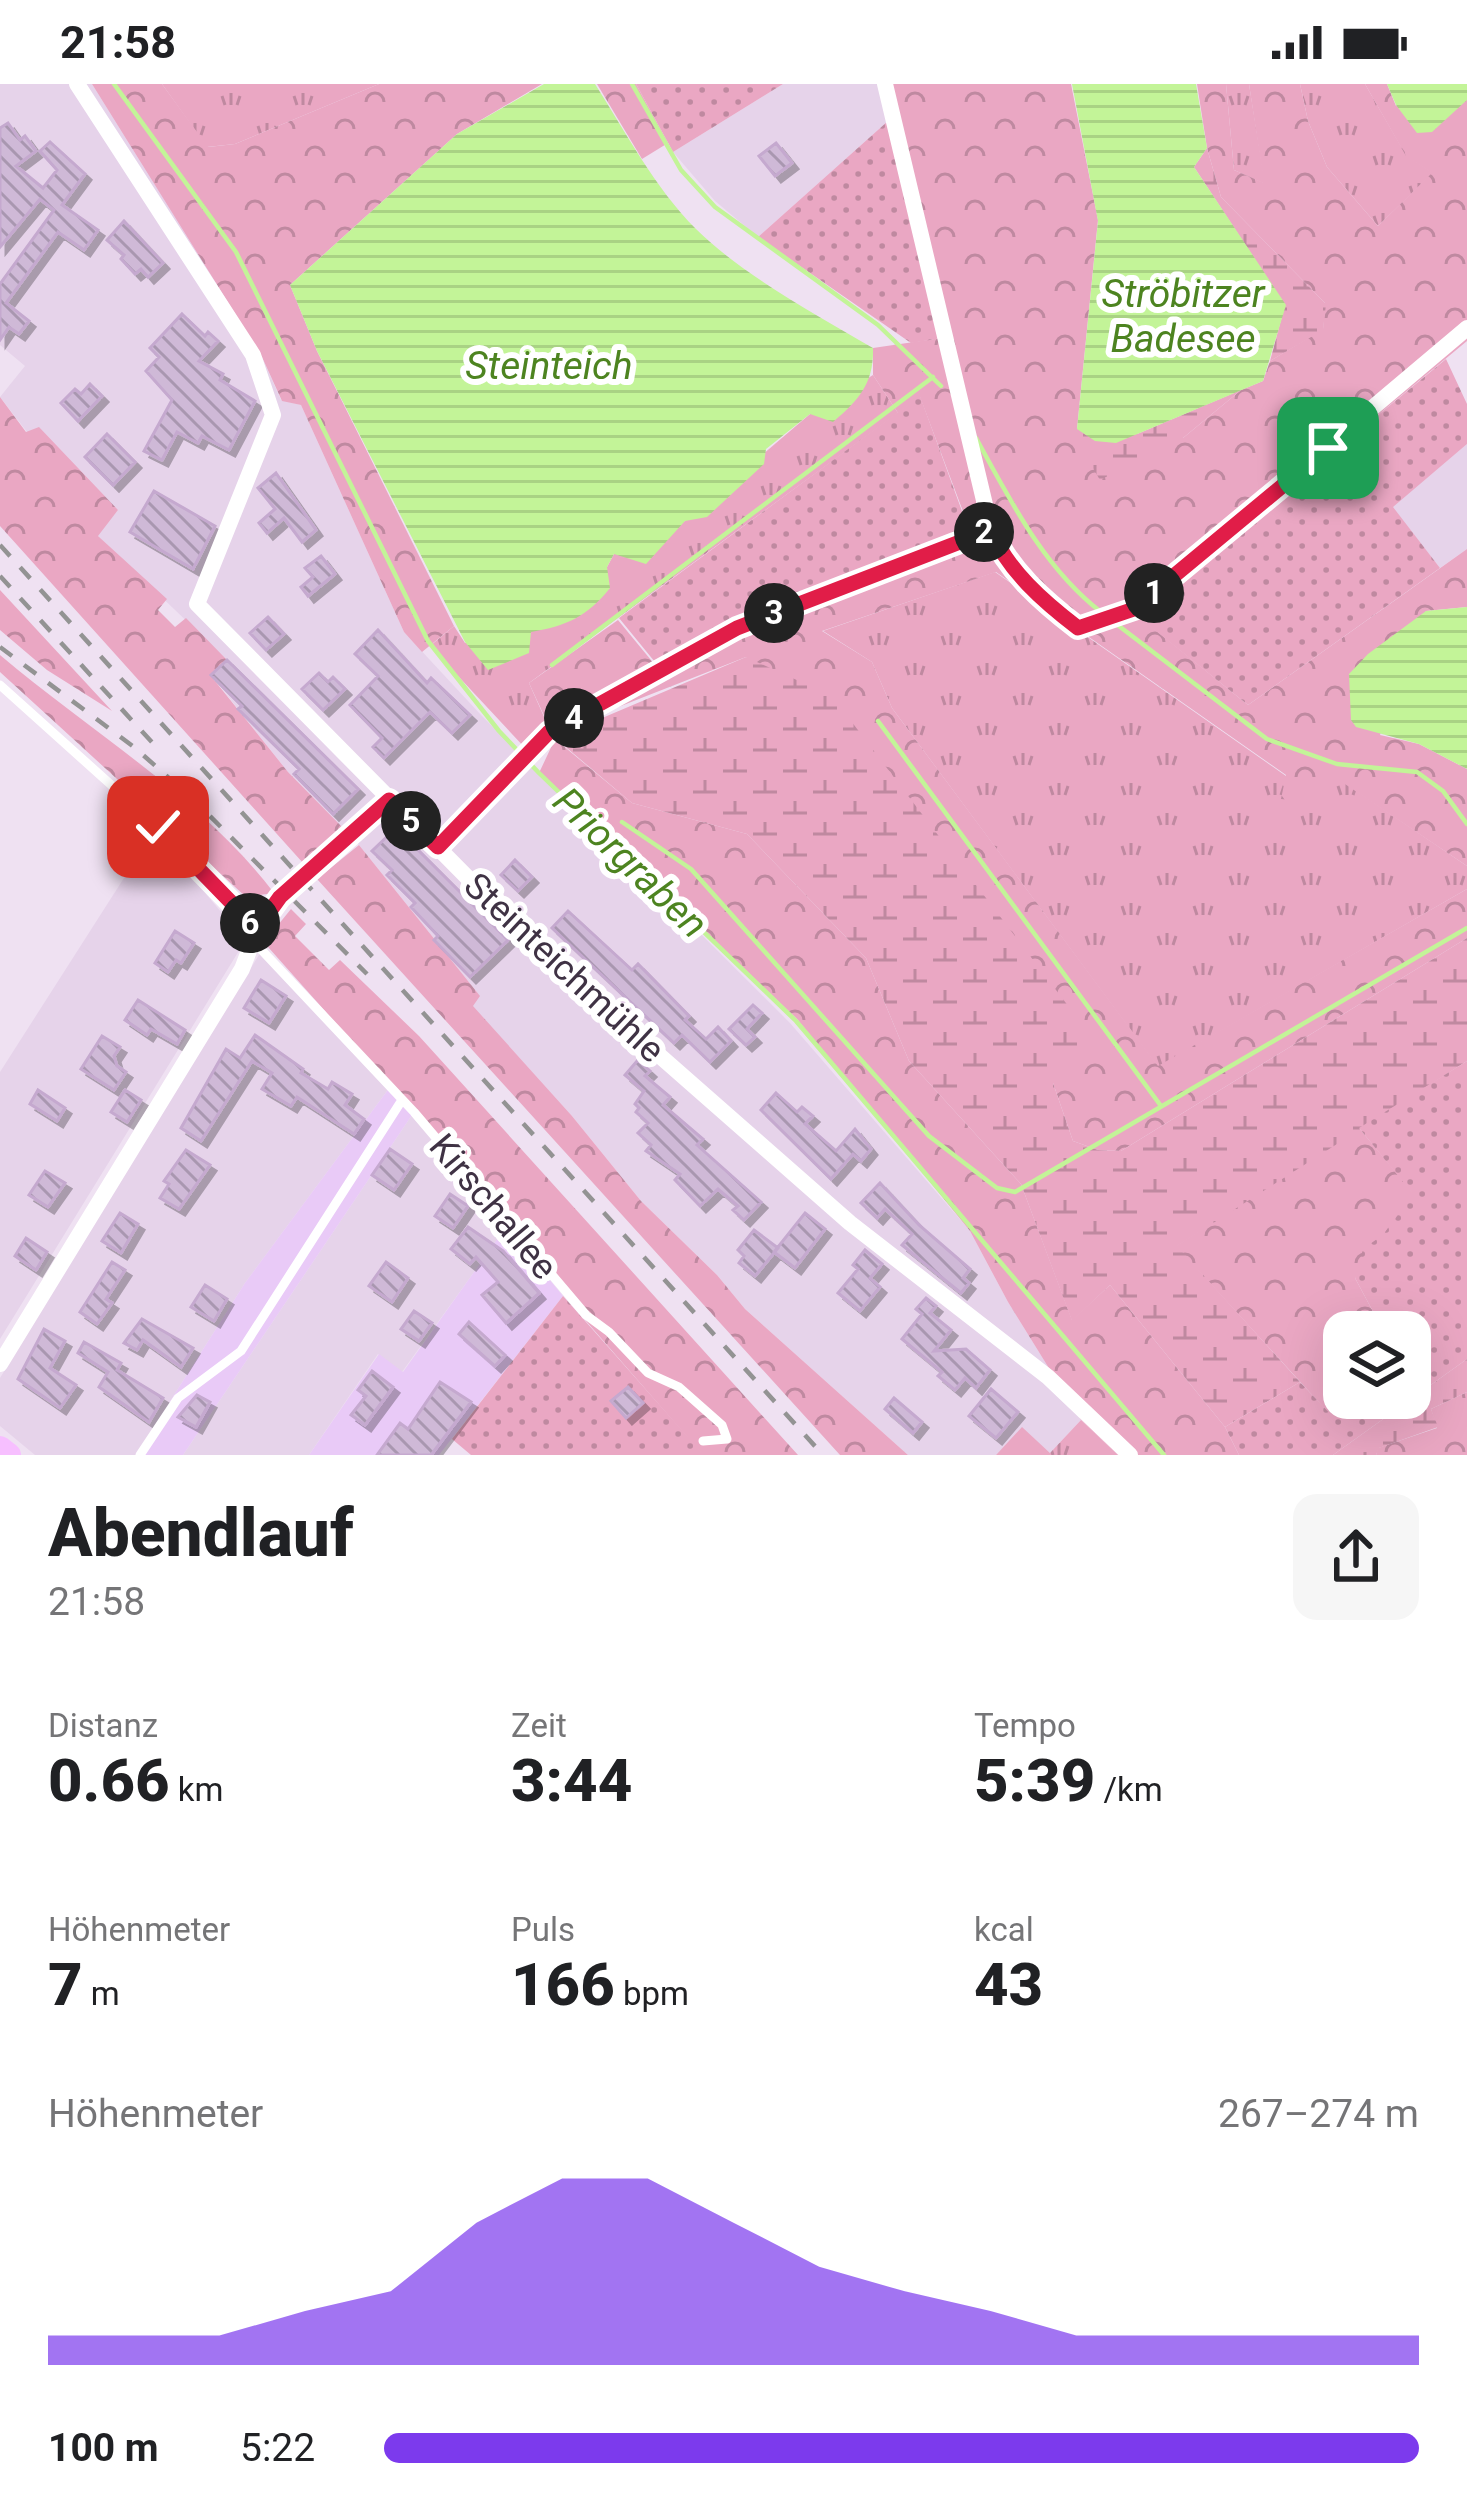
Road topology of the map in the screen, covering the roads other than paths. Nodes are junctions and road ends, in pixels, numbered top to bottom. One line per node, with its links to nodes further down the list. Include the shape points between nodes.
1 (76, 84): 6 (street, Steinteichmühle, via 253,355 273,415 196,604)
2 (885, 84): 4 (street)
3 (1467, 328): 4 (street, via 1134,609 1078,628 1041,599)
4 (991, 530): 7 (lane, via 737,628 549,732)
5 (0, 685): 8 (lane, Kirschallee, via 158,827)
6 (389, 800): 7 (street, Steinteichmühle); 8 (street, via 280,897)
7 (438, 847): 15 (street, Steinteichmühle, via 536,947 850,1223 1048,1377)
8 (255, 935): 9 (lane, Kirschallee); 10 (street, via 242,969)
9 (402, 1100): 11 (lane, Kirschallee, via 586,1315 648,1373 679,1387 722,1425 727,1439); 14 (lane, via 241,1351 178,1397)
10 (0, 1364)
11 (703, 1441)
12 (0, 1448): 13 (main road)
13 (9, 1455)
14 (140, 1455)
15 (1130, 1455)

